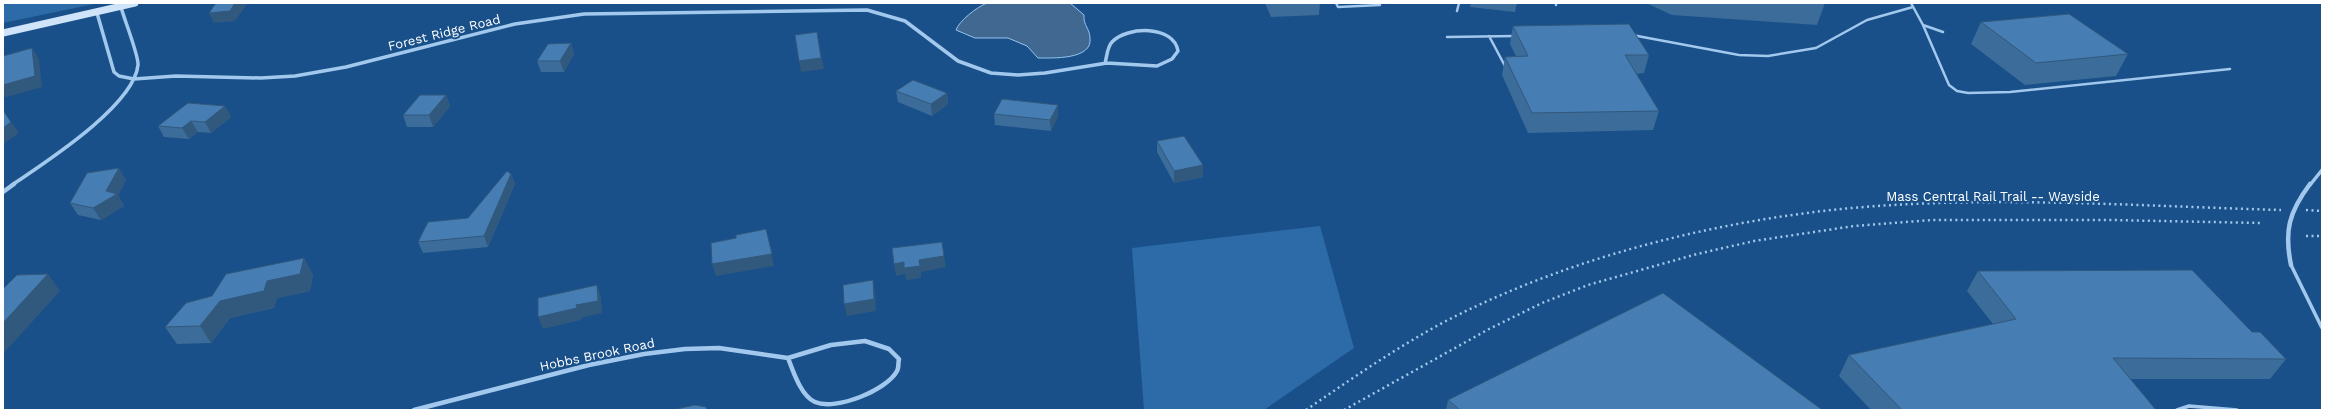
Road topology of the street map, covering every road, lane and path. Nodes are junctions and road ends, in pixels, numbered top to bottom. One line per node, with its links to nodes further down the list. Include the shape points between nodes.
1 (135, 3): 6 (main road)
2 (1336, 3): 3 (lane, via 1338,7)
3 (1379, 3)
4 (1459, 3): 8 (lane)
5 (1911, 3): 7 (lane)
6 (121, 7): 9 (main road); 20 (street, via 138,65)
7 (1913, 7): 10 (lane); 13 (lane, via 1867,20 1816,48 1768,56 1733,54)
8 (1457, 11)
9 (97, 13): 12 (main road); 20 (street, via 114,72 120,77)
10 (1924, 25): 11 (lane); 19 (lane, via 1949,85 1957,91 1968,93 2036,90)
11 (1943, 32)
12 (3, 33)
13 (1629, 35)
14 (1489, 36): 15 (lane); 16 (lane); 18 (lane)
15 (1521, 36)
16 (1447, 37)
17 (1106, 63): 17 (street, Forest Ridge Road, via 1138,66 1161,64 1173,58 1178,46 1173,38 1162,33 1134,31 1121,35 1112,42); 20 (street, Forest Ridge Road, via 1077,69 1031,73 979,70 953,57 910,24 896,17 867,10 595,13 521,22 312,74 267,79 175,76)
18 (1507, 69)
19 (2230, 69)
20 (132, 80): 22 (street, via 120,100 103,117)
21 (2322, 170): 23 (street)
22 (3, 192)
23 (2293, 210): 27 (street, via 2286,236); 33 (path, Mass Central Rail Trail -- Wayside, via 2067,204 1922,204 1805,213 1724,226 1626,250 1562,271 1494,299 1401,347)
24 (2261, 223): 34 (path, via 1932,220 1854,226 1754,241 1697,254 1588,285 1542,302)
25 (2306, 236): 26 (path)
26 (2322, 236)
27 (2291, 265): 28 (lane)
28 (2322, 328)
29 (788, 358): 30 (street, Hobbs Brook Road, via 848,342 864,341 879,344 890,350 898,359 899,371); 31 (street, via 807,396 816,404); 32 (street, Hobbs Brook Road, via 720,348 644,354 589,365)
30 (896, 382)
31 (844, 409)
32 (414, 410)
33 (1306, 410)
34 (1344, 410)
35 (2177, 410): 36 (lane, via 2189,406)
36 (2237, 410)

